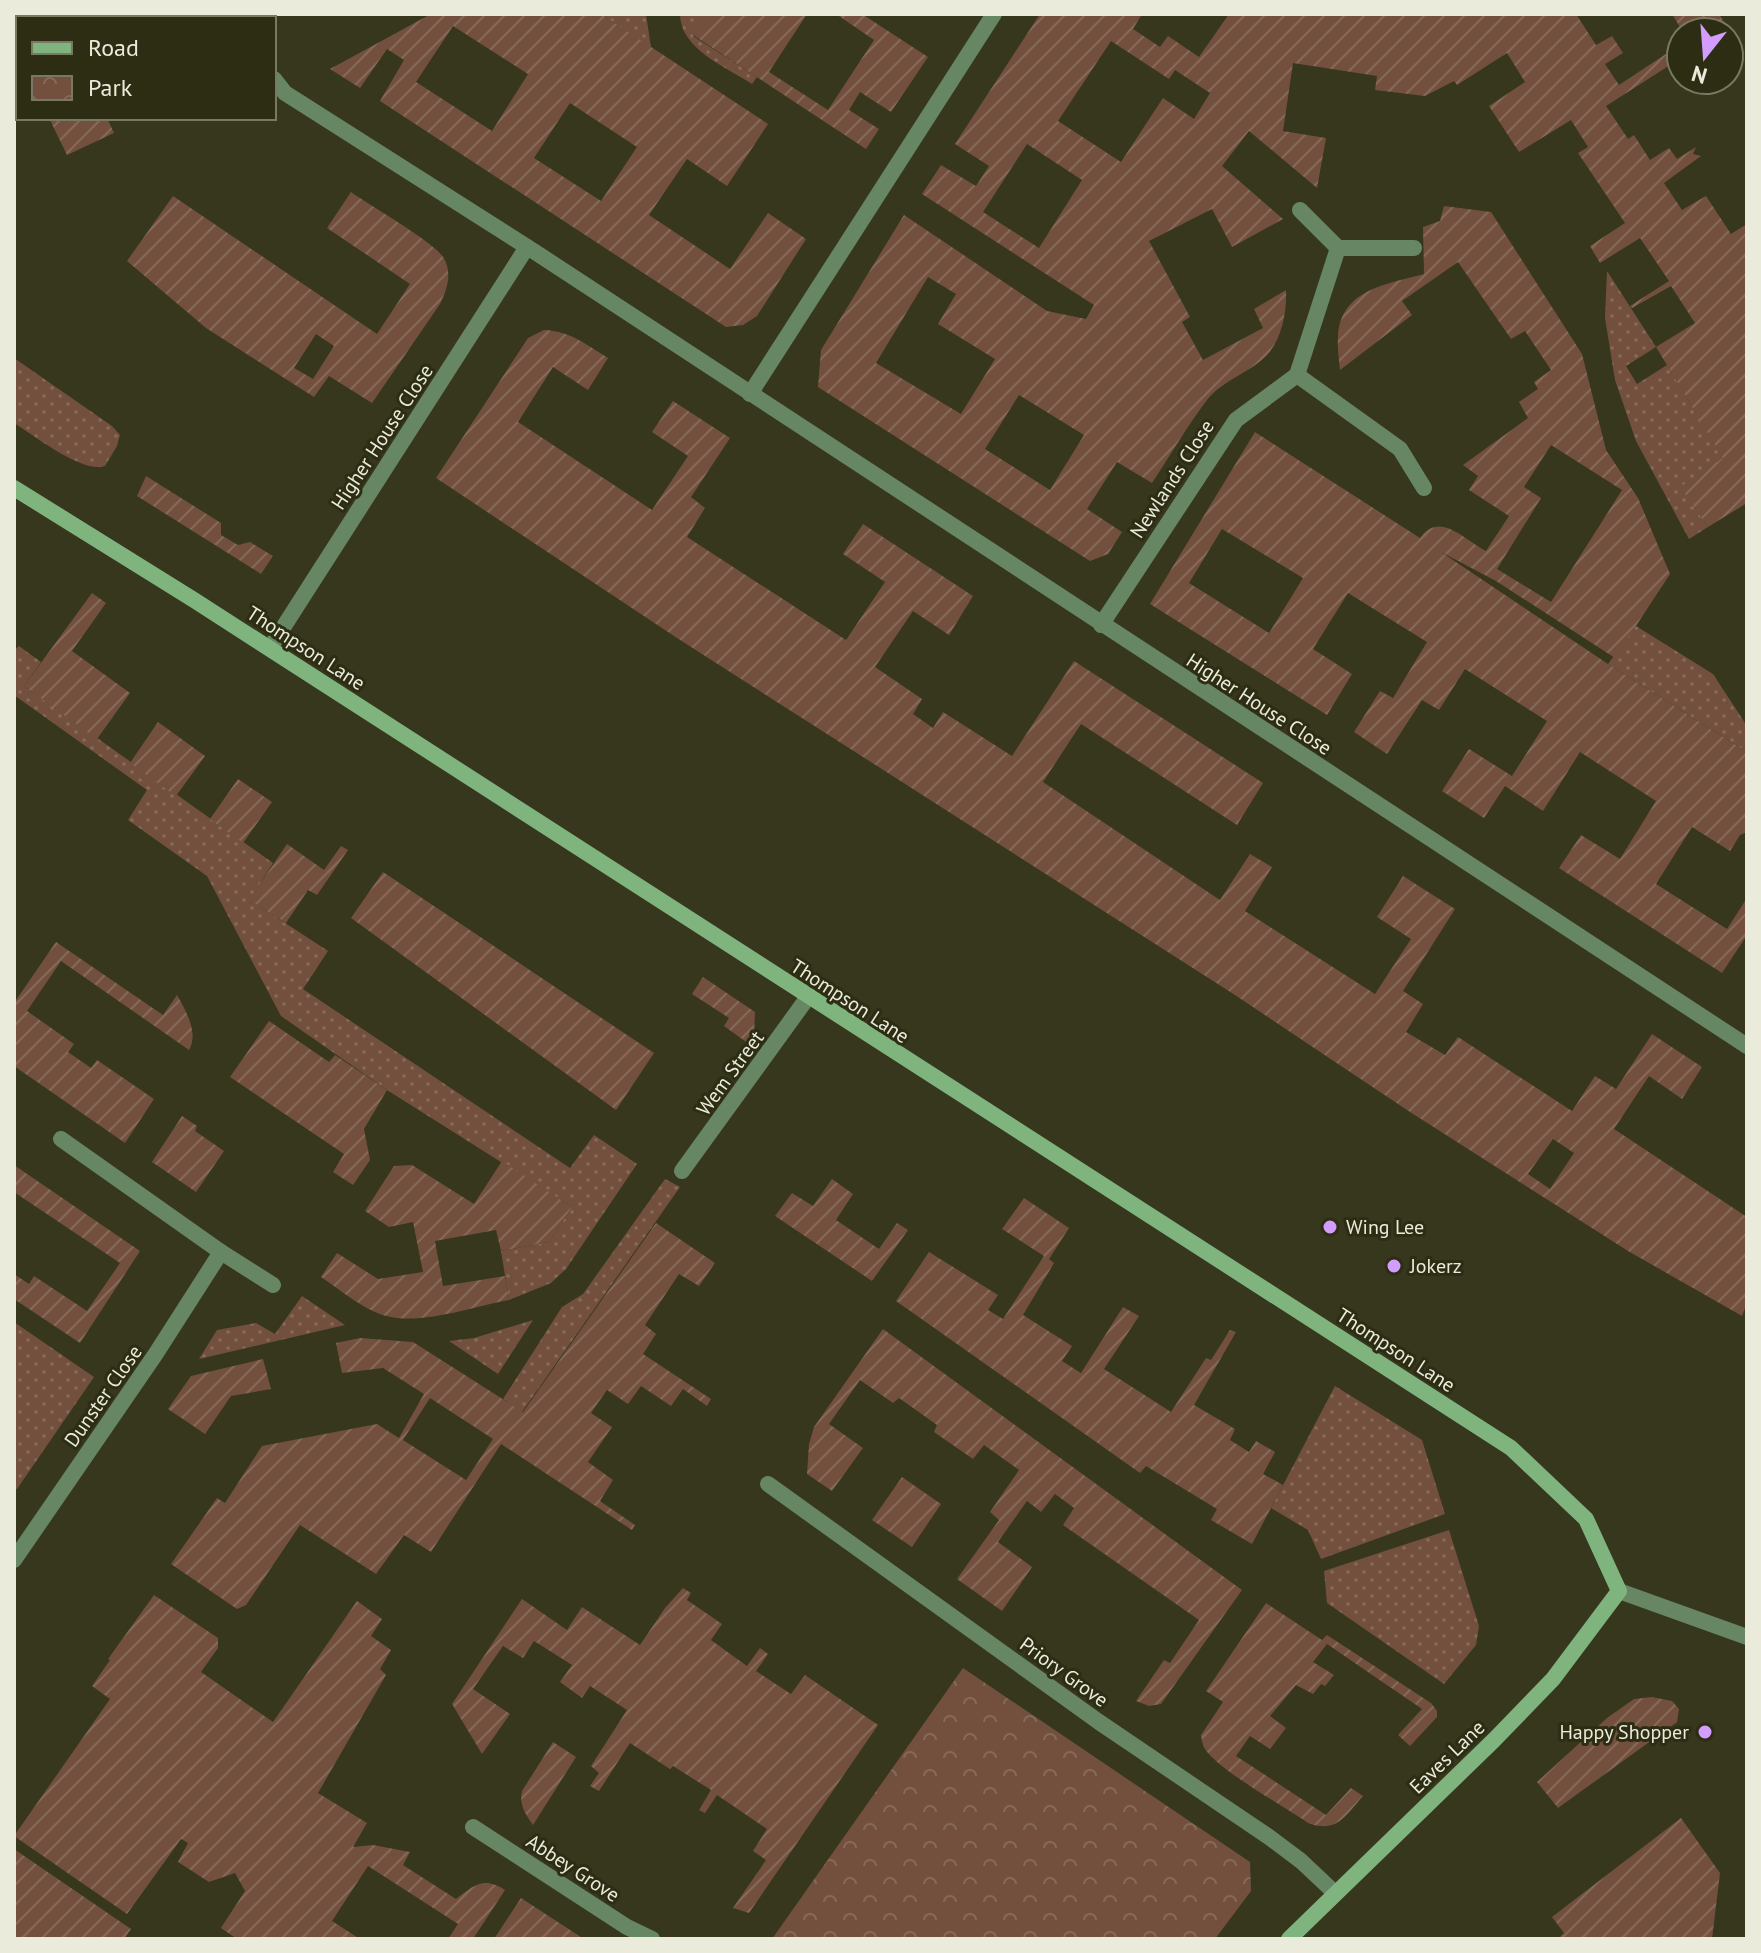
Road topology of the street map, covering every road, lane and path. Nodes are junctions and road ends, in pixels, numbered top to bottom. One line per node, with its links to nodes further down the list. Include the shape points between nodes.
1 (994, 14): 8 (street)
2 (276, 82): 4 (street, Higher House Close, via 285,93)
3 (1300, 210): 5 (street)
4 (527, 247): 8 (street, Higher House Close); 12 (street, Higher House Close)
5 (1338, 248): 6 (street); 7 (street)
6 (1414, 248)
7 (1297, 375): 10 (street, via 1400,449); 11 (street, Newlands Close, via 1236,420)
8 (750, 394): 11 (street, Higher House Close)
9 (14, 488): 12 (main road, Thompson Lane)
10 (1424, 488)
11 (1101, 625): 14 (street, Higher House Close)
12 (270, 648): 13 (main road, Thompson Lane)
13 (808, 997): 16 (street, Wem Street); 21 (main road, Thompson Lane, via 1511,1448 1586,1519)
14 (1747, 1046)
15 (61, 1139): 17 (street)
16 (682, 1171)
17 (221, 1252): 18 (street); 20 (street, Dunster Close)
18 (273, 1285)
19 (768, 1484): 24 (street, Priory Grove, via 1269,1837)
20 (16, 1552)
21 (1619, 1591): 22 (street); 24 (main road, Eaves Lane, via 1553,1679)
22 (1747, 1637)
23 (473, 1827): 25 (street, Abbey Grove)
24 (1335, 1893): 26 (main road, Eaves Lane)
25 (652, 1939)
26 (1289, 1939)

